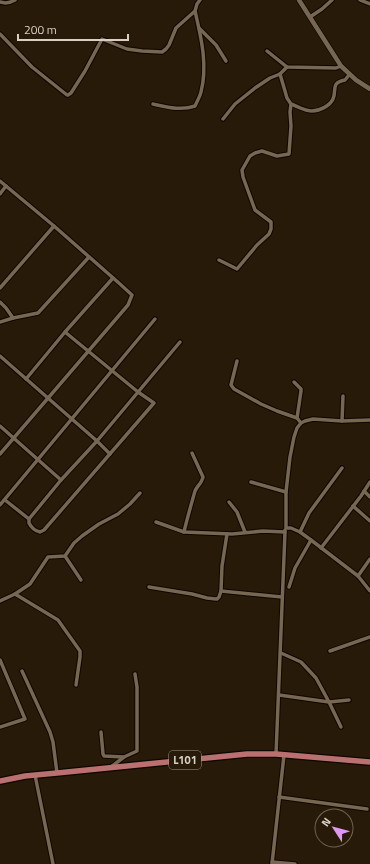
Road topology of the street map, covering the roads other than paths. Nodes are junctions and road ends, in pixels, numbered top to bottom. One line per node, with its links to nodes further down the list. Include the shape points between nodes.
1 (15, 0): 6 (street, via 5,4)
2 (200, 0): 8 (street)
3 (299, 0): 9 (street)
4 (332, 0): 9 (street)
5 (360, 0): 7 (street)
6 (0, 2)
7 (370, 4)
8 (195, 11): 10 (street); 11 (street, via 176,28 169,45 162,52 127,49 102,39 85,71 68,95 32,68)
9 (310, 17): 14 (street)
10 (199, 28): 13 (street, via 216,45); 19 (street, via 204,62 201,92 195,106 187,109)
11 (0, 34)
12 (267, 51): 15 (street)
13 (226, 61)
14 (341, 66): 15 (street); 17 (street)
15 (287, 68): 16 (street)
16 (280, 74): 20 (street); 21 (street, via 254,88)
17 (349, 75): 18 (street); 20 (street, via 336,84 333,99 327,107 313,111)
18 (370, 89)
19 (153, 104)
20 (291, 104): 27 (street, via 289,154 277,156 262,151 255,153 250,156 242,170 255,210 271,222 269,234 237,269)
21 (223, 118)
22 (0, 181): 23 (street)
23 (6, 186): 24 (street); 25 (street)
24 (0, 194)
25 (54, 226): 26 (street); 29 (street)
26 (89, 257): 28 (street); 31 (street, via 38,313)
27 (219, 260)
28 (113, 278): 34 (street); 36 (street, via 132,295 128,305)
29 (0, 288)
30 (0, 302): 31 (street)
31 (13, 318): 33 (street)
32 (155, 319): 39 (street)
33 (0, 322)
34 (65, 332): 36 (street); 40 (street)
35 (180, 342): 42 (street)
36 (88, 350): 39 (street); 44 (street)
37 (0, 356): 40 (street)
38 (237, 362): 45 (street, via 231,385 234,389 261,404)
39 (112, 370): 42 (street); 46 (street)
40 (26, 379): 44 (street)
41 (294, 382): 45 (street, via 301,389)
42 (138, 392): 52 (street); 55 (street, via 154,403)
43 (344, 396): 48 (street)
44 (48, 398): 46 (street); 51 (street)
45 (297, 418): 49 (street)
46 (72, 419): 52 (street); 56 (street)
47 (370, 420): 48 (street)
48 (342, 421): 49 (street, via 313,419)
49 (301, 423): 62 (street, via 292,446)
50 (0, 426): 51 (street)
51 (13, 437): 54 (street); 56 (street)
52 (97, 441): 55 (street); 58 (street)
53 (192, 453): 73 (street, via 203,477 196,490)
54 (0, 454)
55 (110, 454): 69 (street, via 44,530 37,531 29,524)
56 (38, 460): 58 (street); 65 (street)
57 (342, 468): 75 (street, via 312,508)
58 (61, 480): 69 (street)
59 (251, 482): 62 (street)
60 (370, 482): 61 (street)
61 (364, 491): 64 (street); 68 (street)
62 (286, 492): 72 (street)
63 (140, 493): 79 (street, via 118,514 78,539)
64 (370, 497)
65 (5, 500): 67 (street); 69 (street)
66 (229, 502): 74 (street, via 237,512)
67 (0, 505)
68 (353, 506): 70 (street); 78 (street)
69 (29, 519)
70 (370, 521)
71 (156, 522): 73 (street)
72 (285, 530): 74 (street); 75 (street, via 291,528); 88 (street)
73 (184, 532): 76 (street)
74 (245, 532): 76 (street)
75 (300, 532): 77 (street)
76 (228, 534): 85 (street, via 222,566)
77 (311, 540): 78 (street); 84 (street, via 295,568)
78 (321, 548): 81 (street)
79 (64, 556): 82 (street); 87 (street, via 48,558 30,584)
80 (370, 559): 81 (street)
81 (358, 576): 86 (street)
82 (81, 580)
83 (149, 587): 85 (street, via 216,600)
84 (289, 587)
85 (222, 591): 88 (street)
86 (370, 591)
87 (15, 594): 89 (street); 96 (street, via 58,620 80,651)
88 (282, 597): 92 (street)
89 (0, 601)
90 (370, 637): 91 (street)
91 (330, 651)
92 (281, 653): 97 (street); 99 (street, via 302,662 316,678)
93 (0, 660): 100 (street, via 25,719)
94 (22, 671): 108 (street, via 50,732)
95 (135, 674): 105 (street, via 137,751)
96 (76, 685)
97 (279, 696): 99 (street); 103 (street)
98 (349, 700): 99 (street)
99 (330, 702): 101 (street)
100 (0, 727)
101 (341, 727)
102 (101, 732): 105 (street, via 104,756)
103 (276, 754): 104 (main road, L101); 107 (main road, L101, via 221,756)
104 (284, 755): 106 (main road, L101); 111 (street)
105 (124, 757): 107 (street)
106 (370, 762)
107 (110, 768): 108 (main road, L101)
108 (57, 772): 109 (main road, L101)
109 (35, 775): 110 (main road, L101); 114 (street)
110 (0, 780)
111 (279, 797): 112 (street); 113 (street)
112 (367, 809)
113 (272, 863): 115 (street)
114 (53, 864)
115 (295, 864)

